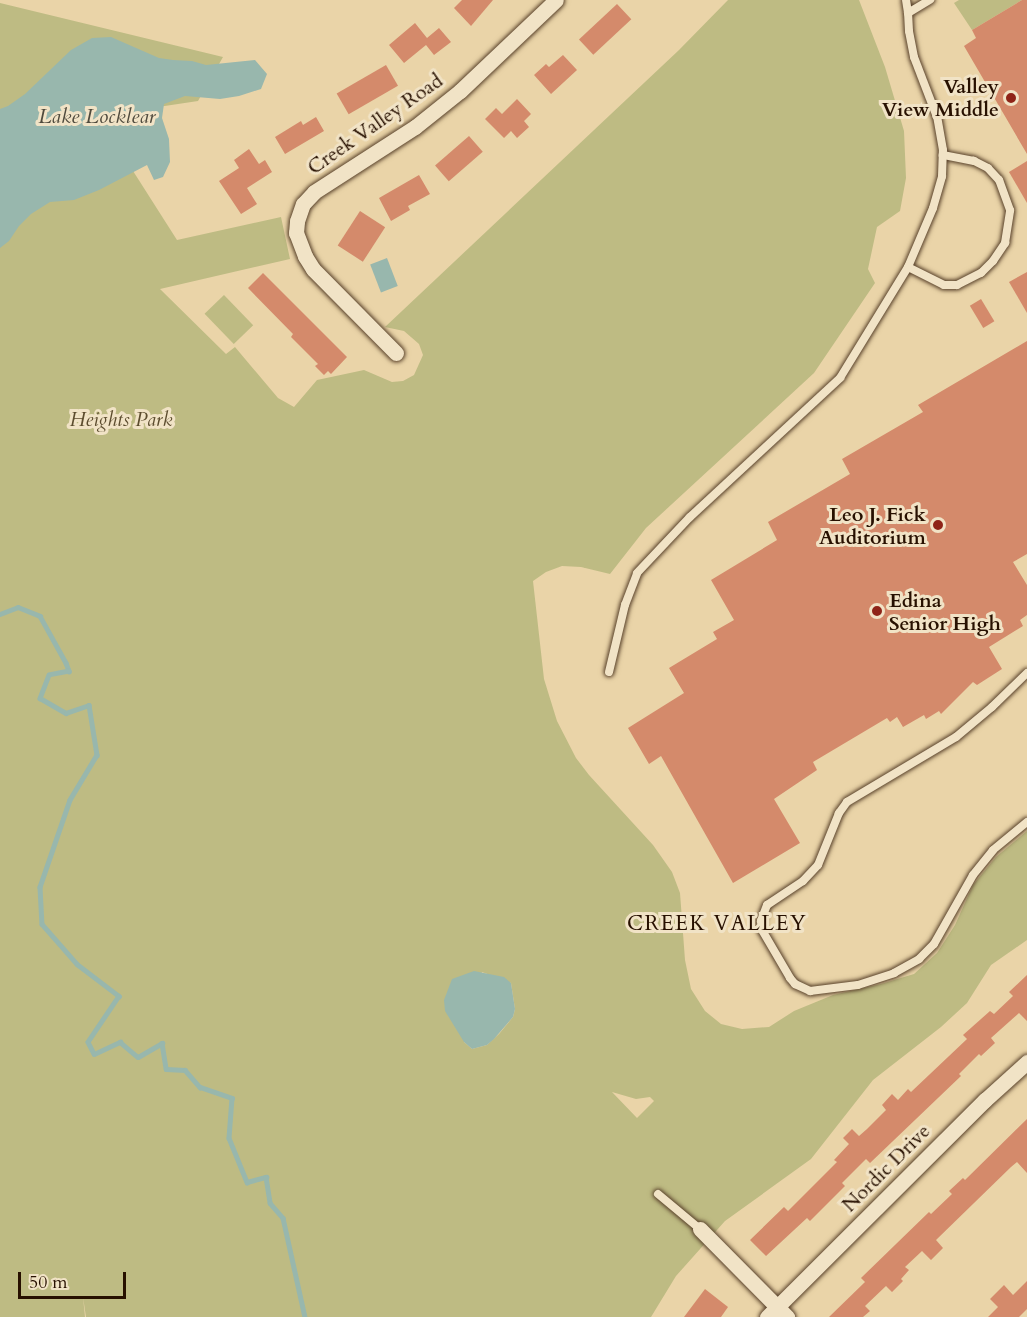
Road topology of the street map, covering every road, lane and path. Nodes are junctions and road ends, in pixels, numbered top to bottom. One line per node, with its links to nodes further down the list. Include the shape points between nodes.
1 (556, 0): 7 (street, Creek Valley Road, via 460,91 415,127 314,192 303,204 296,233 305,256)
2 (906, 0): 4 (lane)
3 (930, 0): 4 (lane)
4 (908, 13): 5 (lane, via 914,57 937,117)
5 (943, 154): 6 (lane, via 942,176 933,208); 6 (lane, via 974,161 999,180 1010,210 1005,243 981,273 957,285 944,285)
6 (908, 267): 8 (lane, via 840,378 690,517 637,573)
7 (396, 353)
8 (609, 672)
9 (1027, 672): 10 (lane, via 956,737 847,802 818,865 803,881 766,905 760,921 762,930 790,978 810,991 858,985 894,973 920,958 934,944 972,875 993,850)
10 (1027, 822)
11 (1027, 1062): 14 (street, Nordic Drive, via 985,1100)
12 (658, 1194): 13 (lane)
13 (700, 1229): 14 (street)
14 (777, 1314)

